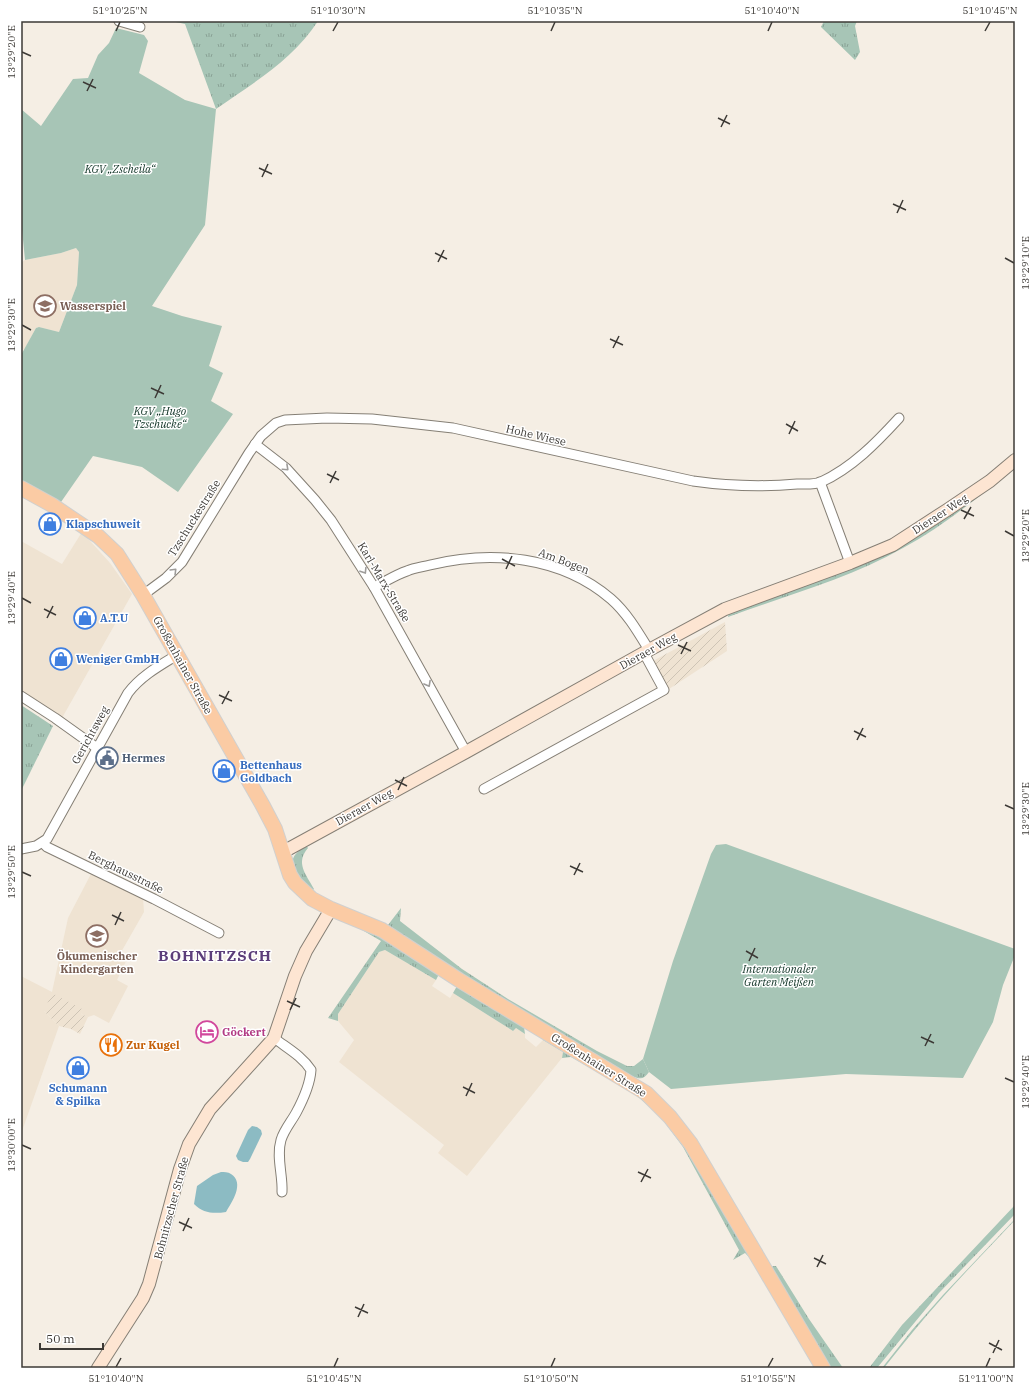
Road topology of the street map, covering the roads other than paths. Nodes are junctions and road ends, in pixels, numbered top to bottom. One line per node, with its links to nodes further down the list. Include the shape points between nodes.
1 (120, 21): 2 (street)
2 (140, 28)
3 (899, 418): 6 (street, Hohe Wiese, via 859,458)
4 (255, 444): 6 (street, Hohe Wiese, via 268,429 285,420 372,419 453,428 693,481 728,486); 9 (street, Karl-Marx-Straße, one-way to 9, via 286,468 315,500); 10 (street, Tzschuckestraße, one-way to 4, via 182,562)
5 (1015, 460): 8 (main road, Dieraer Weg, via 990,481 893,545)
6 (820, 482): 8 (street)
7 (21, 488): 10 (main road, Großenhainer Straße, via 98,536 117,554)
8 (850, 563): 11 (main road, Dieraer Weg, via 725,609)
9 (374, 587): 11 (street, Am Bogen, via 407,571 444,562 479,557 530,561 547,565 597,588 633,623); 15 (street, Karl-Marx-Straße, one-way to 15)
10 (143, 595): 12 (main road, Großenhainer Straße)
11 (647, 651): 15 (main road, Dieraer Weg); 16 (street, Am Bogen, via 664,690)
12 (177, 656): 14 (street, Gerichtsweg, via 149,672 133,686); 19 (main road, Großenhainer Straße, via 275,829)
13 (21, 696): 14 (street)
14 (97, 748): 17 (street, Gerichtsweg)
15 (466, 752): 19 (main road, Dieraer Weg)
16 (484, 789)
17 (43, 843): 18 (street); 21 (street, Berghausstraße)
18 (21, 849)
19 (283, 852): 20 (main road, Großenhainer Straße, via 295,883 312,899)
20 (331, 909): 22 (main road, Bohnitzscher Straße, via 295,976); 25 (main road, Großenhainer Straße, via 382,930 459,980 646,1093 670,1117 690,1144)
21 (219, 933)
22 (274, 1038): 23 (street, via 308,1064 312,1070 303,1100 279,1148); 24 (main road, Bohnitzscher Straße, via 210,1109 189,1144 144,1298)
23 (282, 1192)
24 (98, 1368)
25 (823, 1368)

